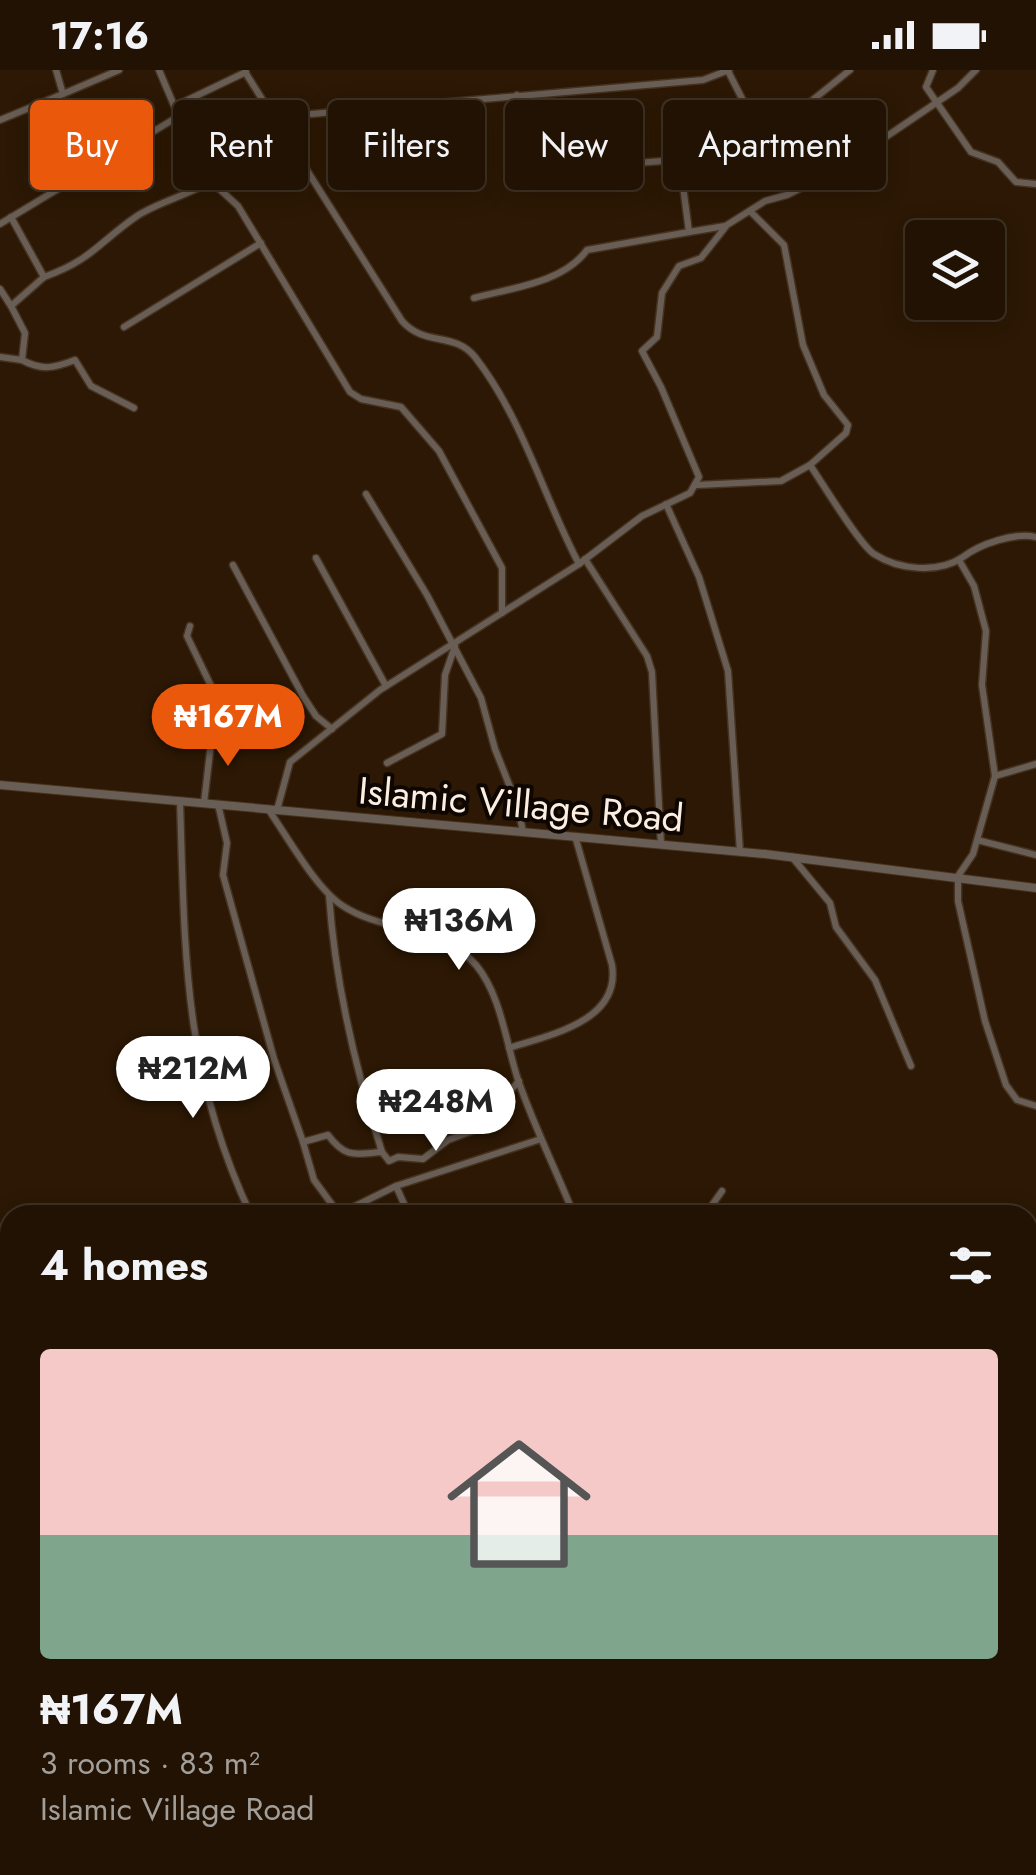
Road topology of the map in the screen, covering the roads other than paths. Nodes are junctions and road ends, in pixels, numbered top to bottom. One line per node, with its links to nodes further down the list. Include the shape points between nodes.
1 (56, 70): 9 (street)
2 (119, 70): 9 (street)
3 (159, 70): 15 (street)
4 (729, 70): 10 (street, via 703,80); 13 (street)
5 (850, 70): 14 (street)
6 (934, 70): 16 (street, via 926,87)
7 (976, 70): 16 (street)
8 (247, 71): 11 (street); 12 (street)
9 (63, 94): 18 (street)
10 (517, 95): 17 (street); 30 (street, via 529,172 663,161 683,186)
11 (187, 100)
12 (264, 100)
13 (744, 100)
14 (813, 100)
15 (173, 102)
16 (938, 102): 20 (street); 22 (street, via 970,152 998,162 1016,182)
17 (308, 114)
18 (0, 120)
19 (173, 120): 27 (street)
20 (886, 137)
21 (308, 171): 47 (street, via 402,321 414,334 451,340 475,358)
22 (1036, 184)
23 (193, 190): 32 (street, via 138,216 72,267)
24 (222, 190): 31 (street)
25 (795, 190): 26 (street)
26 (751, 212): 29 (street); 40 (street, via 784,246 803,345 824,395 848,425)
27 (11, 217): 28 (street); 32 (street)
28 (0, 224)
29 (726, 226): 30 (street); 41 (street, via 701,258 680,266 662,293 657,337 642,352 699,477)
30 (690, 232): 34 (street, via 586,250 580,260 540,280)
31 (261, 244): 36 (street); 49 (street, via 350,392 401,407 439,451 502,568)
32 (44, 277): 35 (street)
33 (0, 288): 35 (street)
34 (474, 298)
35 (11, 306): 38 (street, via 25,333)
36 (124, 327)
37 (0, 357): 38 (street)
38 (22, 360): 39 (street, via 37,368 75,360 91,386)
39 (134, 408)
40 (810, 466): 41 (street, via 781,482); 46 (street, via 871,552 926,569)
41 (697, 486): 43 (street)
42 (366, 494): 51 (street)
43 (666, 504): 47 (street); 66 (street, via 699,577 728,671)
44 (1036, 537): 46 (street, via 982,544)
45 (316, 558): 52 (street)
46 (959, 560): 56 (street, via 986,631 982,685)
47 (582, 562): 49 (street); 65 (street, via 652,672)
48 (232, 565): 53 (street, via 303,696)
49 (502, 614): 51 (street)
50 (190, 626): 59 (street, via 187,636 215,709)
51 (455, 646): 52 (street); 54 (street, via 445,676 442,734); 62 (street, via 481,698)
52 (386, 686): 53 (street)
53 (332, 729): 61 (street, via 290,762)
54 (387, 763)
55 (1036, 764): 56 (street)
56 (995, 776): 64 (street)
57 (0, 785): 58 (street, Islamic Village Road)
58 (180, 800): 59 (street, Islamic Village Road); 81 (street, via 189,1010 206,1103)
59 (204, 803): 60 (street, Islamic Village Road)
60 (218, 804): 61 (street, Islamic Village Road); 77 (street, via 227,843 223,875)
61 (272, 809): 62 (street, Islamic Village Road); 71 (street)
62 (522, 832): 63 (street, Islamic Village Road)
63 (575, 836): 65 (street, Islamic Village Road); 72 (street, via 612,965 612,987 584,1020)
64 (977, 840): 67 (street); 69 (street)
65 (661, 844): 66 (street, Islamic Village Road)
66 (740, 852): 68 (street, Islamic Village Road)
67 (1036, 854)
68 (792, 857): 69 (street, Islamic Village Road); 73 (street, via 830,903 836,927 876,980)
69 (958, 876): 70 (street, Islamic Village Road); 75 (street, via 974,979 1006,1086 1017,1100)
70 (1036, 888)
71 (328, 892): 72 (street, via 357,914 414,932 478,966); 78 (street, via 345,1018)
72 (509, 1048): 74 (street)
73 (911, 1066)
74 (518, 1080): 76 (street); 78 (street, via 475,1130 423,1159 389,1162)
75 (1036, 1106)
76 (541, 1139): 79 (street); 85 (street)
77 (303, 1142): 78 (street, via 328,1136 354,1158); 82 (street, via 314,1180)
78 (382, 1152)
79 (396, 1186): 83 (street); 84 (street)
80 (722, 1190): 86 (street)
81 (246, 1205)
82 (332, 1205)
83 (357, 1205)
84 (405, 1205)
85 (570, 1205)
86 (712, 1205)

